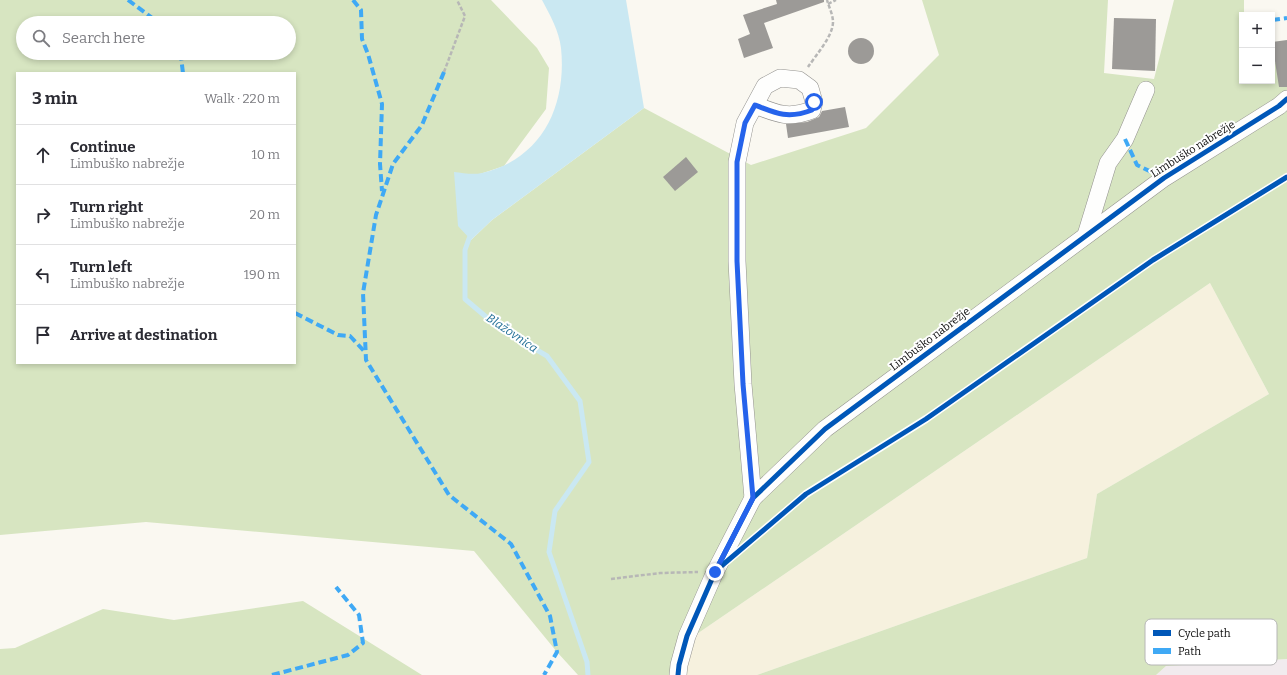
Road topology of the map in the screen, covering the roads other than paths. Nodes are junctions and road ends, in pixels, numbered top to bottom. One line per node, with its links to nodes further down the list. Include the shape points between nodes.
1 (1146, 90): 4 (street, via 1125,139 1108,163)
2 (1287, 99): 4 (street, Limbuško nabrežje, via 1280,106 1164,178)
3 (755, 105): 3 (street, via 765,86 780,78 799,80 810,88 814,102 812,110 800,114 778,114); 5 (street, via 745,123 737,162 738,276 743,384)
4 (1086, 235): 5 (street, Limbuško nabrežje, via 825,429)
5 (753, 498): 6 (street, Limbuško nabrežje, via 715,572 687,636)
6 (678, 675)

